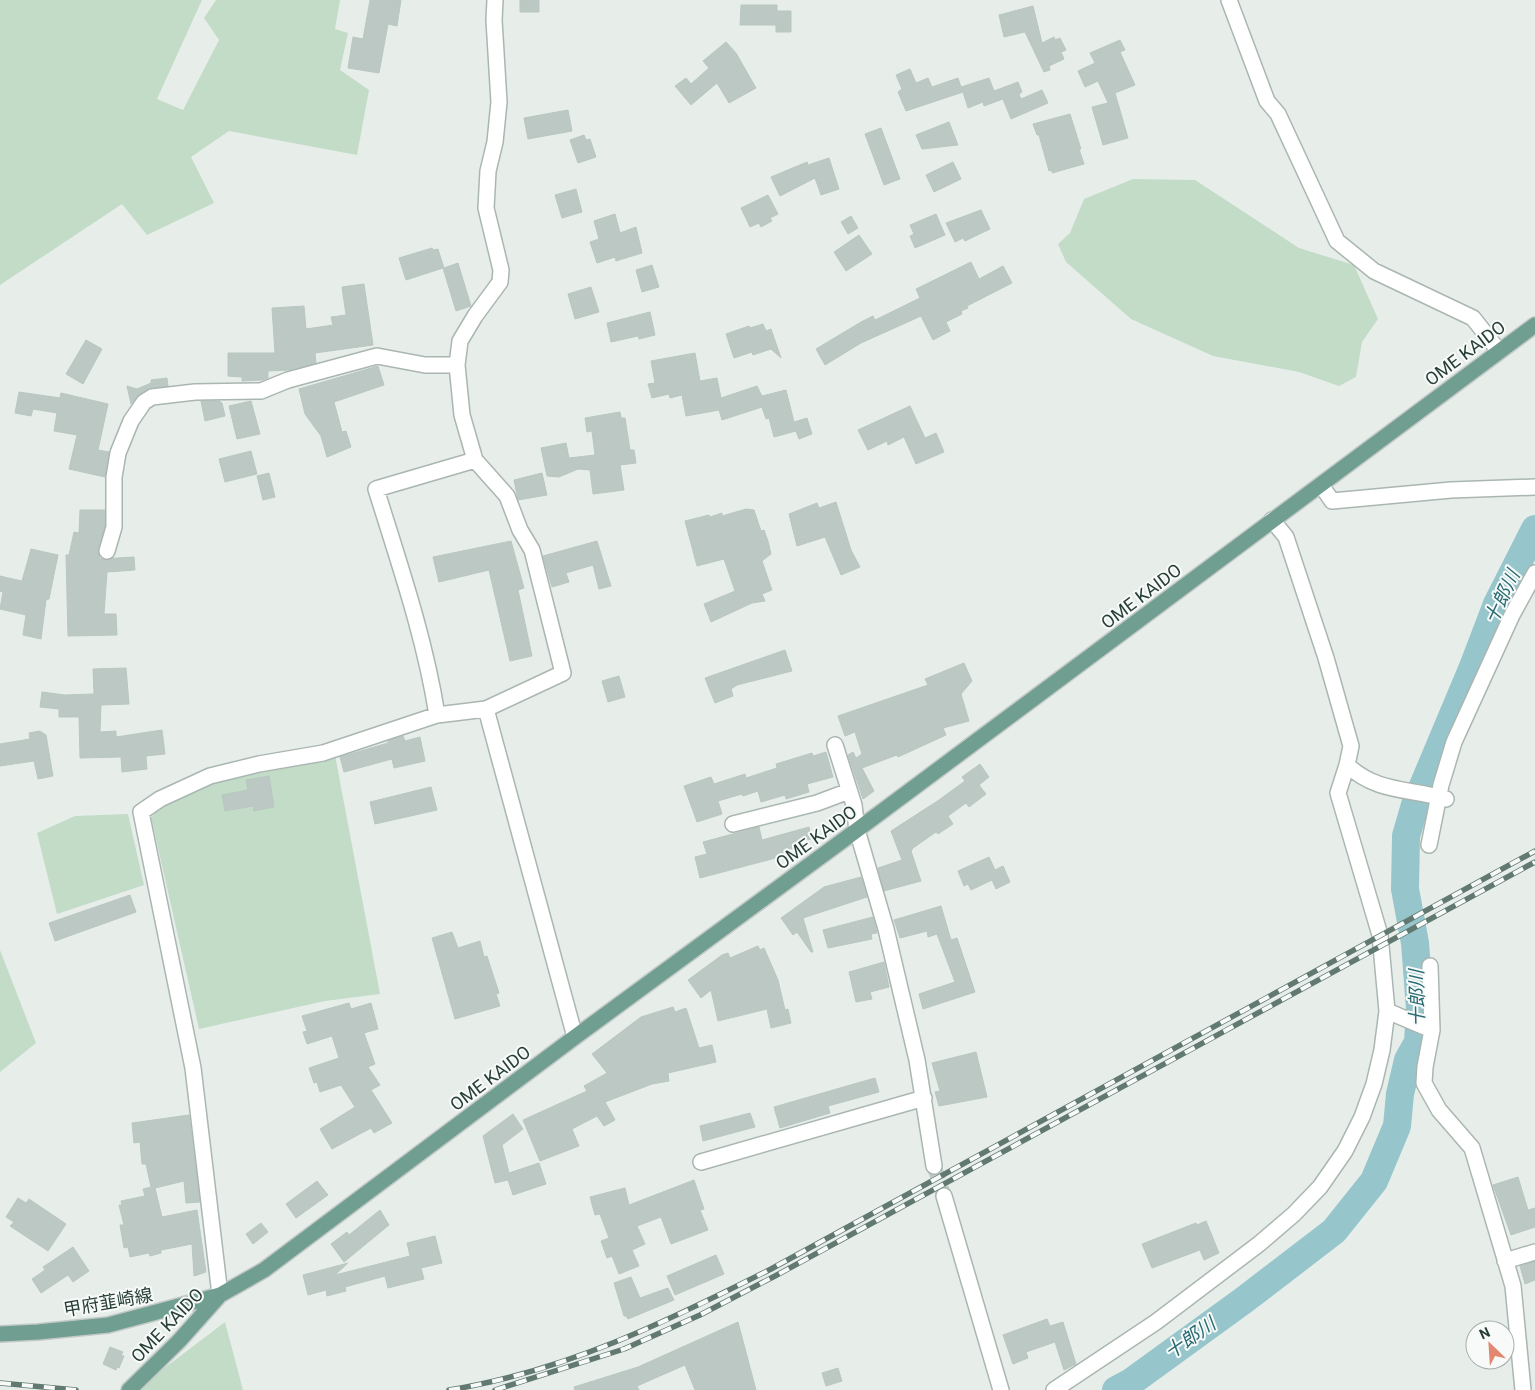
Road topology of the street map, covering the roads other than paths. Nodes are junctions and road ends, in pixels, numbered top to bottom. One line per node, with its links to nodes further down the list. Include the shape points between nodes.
1 (495, 0): 5 (street, via 499,102 488,171 486,208 501,270 500,282 460,341)
2 (1229, 0): 4 (street, via 1267,102 1278,114 1337,241 1374,272 1473,318)
3 (1535, 325): 4 (main road, OME KAIDO)
4 (1499, 352): 7 (main road, OME KAIDO)
5 (457, 366): 6 (street, via 463,420); 10 (street, via 425,365 377,356 288,380 261,392 195,392 152,397 144,402 131,421 118,453 114,477 114,527)
6 (474, 460): 12 (street, via 507,496 532,550 563,673); 13 (street, via 376,489 409,596 433,687)
7 (1321, 485): 8 (street, via 1332,501 1451,490); 9 (main road, OME KAIDO)
8 (1535, 487)
9 (1272, 520): 15 (street, via 1286,537 1326,658 1351,746); 19 (main road, OME KAIDO)
10 (107, 550)
11 (1535, 573): 17 (street, via 1512,615 1454,742)
12 (486, 709): 13 (street); 24 (street)
13 (437, 715): 31 (street, via 322,753 210,776 160,799 141,812 193,1068)
14 (834, 745): 16 (street)
15 (1347, 765): 17 (street, via 1360,778 1374,784); 22 (street, via 1338,792 1380,936)
16 (849, 791): 18 (street, via 817,803); 19 (street)
17 (1439, 797): 20 (street)
18 (733, 824)
19 (857, 830): 24 (main road, OME KAIDO); 25 (street, via 886,929)
20 (1429, 845)
21 (1430, 966): 23 (street)
22 (1390, 1012): 23 (street); 35 (street, via 1374,1084 1362,1117 1345,1151 1320,1187 1259,1244 1156,1322)
23 (1432, 1030): 30 (street, via 1424,1083 1439,1110 1472,1148)
24 (575, 1037): 31 (main road, OME KAIDO, via 264,1270)
25 (924, 1098): 26 (street); 27 (street)
26 (701, 1162)
27 (934, 1166)
28 (944, 1196): 34 (street)
29 (1535, 1252): 30 (street)
30 (1506, 1261): 36 (street, via 1513,1286)
31 (220, 1295): 32 (main road, 甲府韮崎線, via 108,1324); 33 (main road, OME KAIDO)
32 (0, 1334)
33 (129, 1390)
34 (1001, 1390)
35 (1054, 1390)
36 (1523, 1390)

